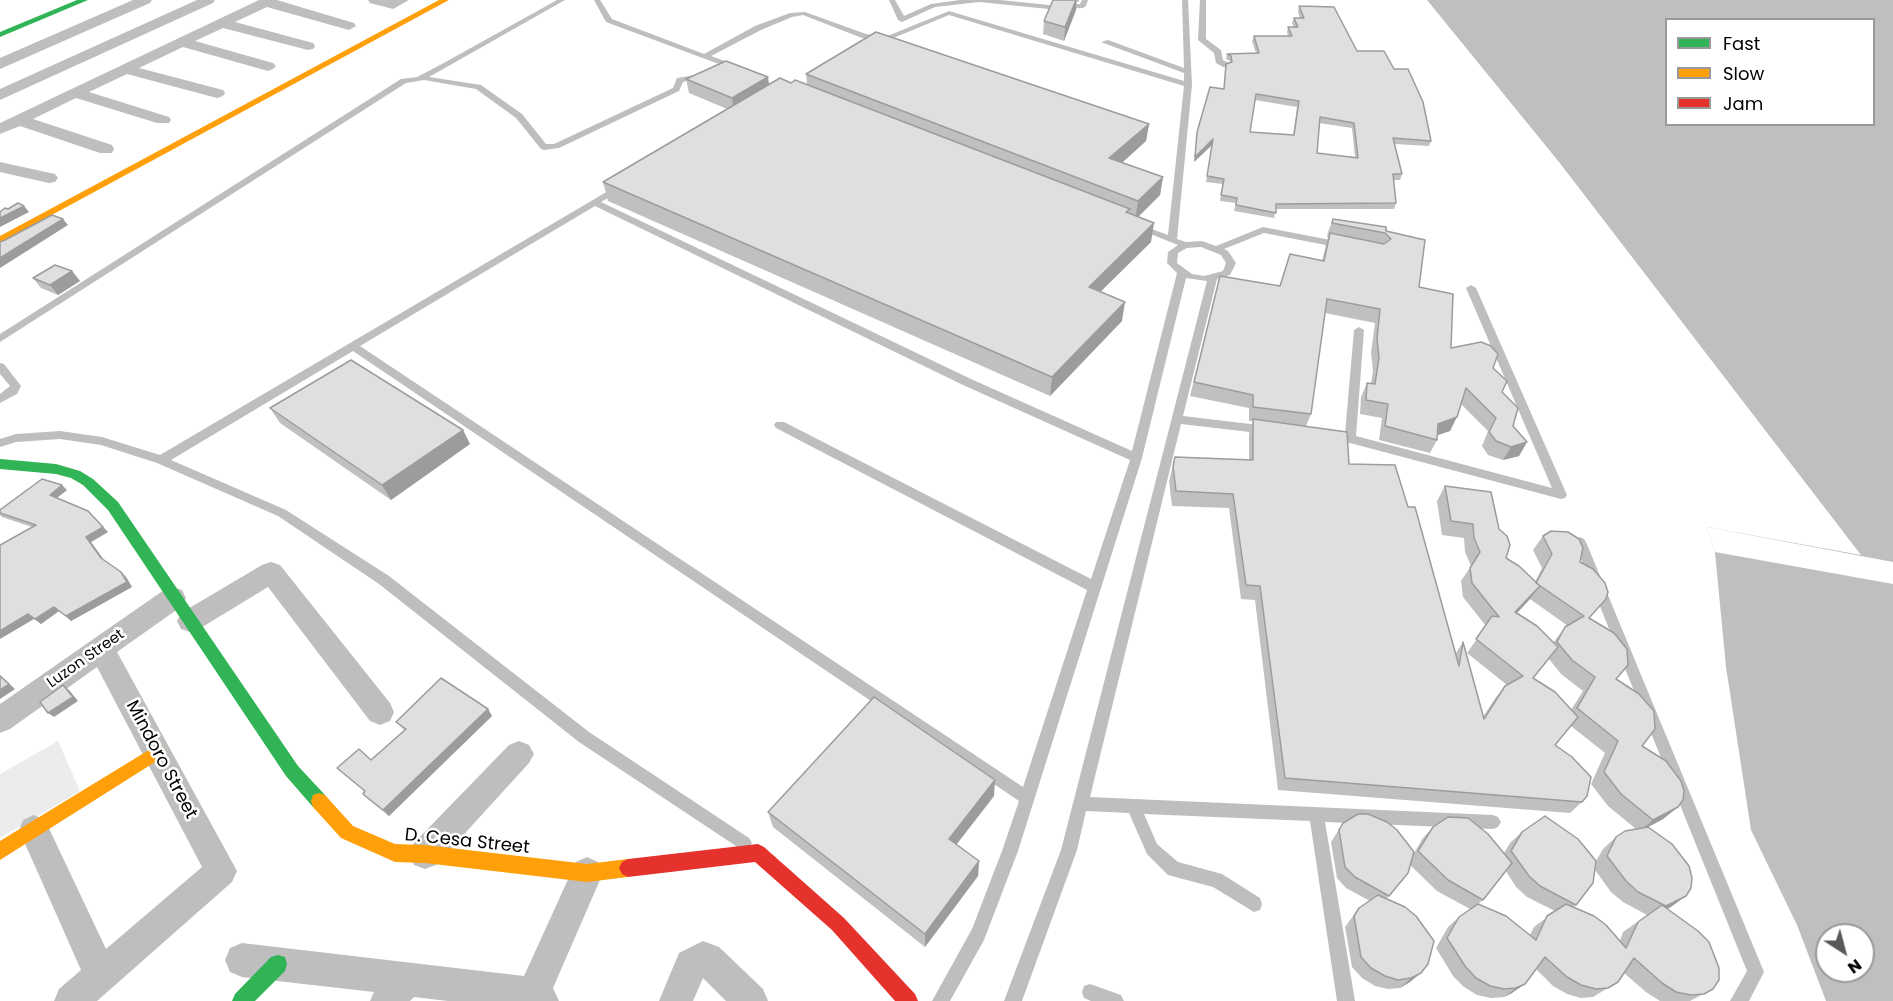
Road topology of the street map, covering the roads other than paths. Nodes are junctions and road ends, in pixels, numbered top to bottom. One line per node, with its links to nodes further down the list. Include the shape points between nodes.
1 (84, 0): 16 (street)
2 (145, 0): 21 (street)
3 (208, 0): 32 (street)
4 (375, 0): 5 (street, via 393,5)
5 (402, 0)
6 (446, 0): 42 (street)
7 (562, 0): 28 (lane)
8 (597, 0): 20 (lane, via 609,20)
9 (892, 0): 10 (lane, via 902,20 933,5 979,0 1083,6)
10 (1085, 0)
11 (1185, 0): 26 (lane)
12 (1203, 0): 22 (lane, via 1202,40 1218,52 1219,61)
13 (268, 1): 14 (street); 15 (street)
14 (221, 23): 17 (street); 19 (street)
15 (349, 26)
16 (0, 35)
17 (182, 42): 23 (street); 24 (street)
18 (1105, 42): 26 (lane)
19 (308, 46)
20 (705, 56): 25 (lane, via 738,69); 29 (lane, via 790,15 816,16 865,36 886,39 949,13)
21 (0, 64)
22 (1226, 65)
23 (268, 66)
24 (125, 69): 30 (street); 31 (street)
25 (721, 72)
26 (1188, 72): 29 (lane)
27 (711, 74): 28 (lane, via 680,81 676,89 556,146 544,147 519,116 478,87)
28 (418, 78): 51 (lane, via 404,81)
29 (1188, 85): 43 (lane)
30 (75, 93): 33 (street); 34 (street)
31 (217, 93)
32 (0, 95)
33 (19, 120): 35 (street); 36 (street)
34 (163, 120)
35 (0, 129)
36 (106, 149)
37 (0, 167): 38 (street)
38 (49, 178)
39 (624, 184): 40 (lane)
40 (594, 202): 52 (lane); 61 (lane, via 967,382)
41 (1128, 223): 43 (lane)
42 (0, 240)
43 (1172, 240): 44 (lane)
44 (1185, 245): 46 (lane); 47 (lane, via 1171,257)
45 (1356, 247): 46 (lane, via 1263,230)
46 (1218, 248): 48 (lane, via 1230,258 1230,268)
47 (1182, 273): 48 (lane); 61 (lane)
48 (1212, 279): 55 (lane)
49 (1471, 288): 59 (lane, via 1560,495)
50 (1359, 330): 59 (lane)
51 (0, 339)
52 (353, 346): 62 (lane); 73 (lane)
53 (0, 367): 54 (lane, via 16,386)
54 (0, 399)
55 (1176, 419): 57 (lane); 74 (lane)
56 (780, 425): 65 (lane)
57 (1280, 431)
58 (1315, 435): 59 (lane)
59 (1350, 439)
60 (0, 443): 62 (lane, via 60,435 102,441)
61 (1136, 458): 65 (lane)
62 (161, 460): 80 (lane, via 282,513 329,542 384,580 584,737)
63 (0, 464): 66 (street, D. Cesa Street, via 56,469 88,482 113,506)
64 (1581, 542): 99 (lane, via 1756,972)
65 (1094, 587): 73 (lane)
66 (173, 598): 67 (street, D. Cesa Street); 68 (street, Luzon Street)
67 (190, 621): 69 (street, via 271,572); 81 (street, D. Cesa Street, via 292,771 347,832 395,853)
68 (101, 649): 70 (street, Luzon Street); 71 (street, Mindoro Street)
69 (380, 712)
70 (0, 720)
71 (157, 752): 78 (street); 86 (street, Mindoro Street, via 221,871)
72 (519, 754): 81 (street)
73 (1027, 798): 95 (lane, via 978,934)
74 (1082, 804): 75 (lane); 96 (lane)
75 (1133, 806): 76 (lane); 83 (lane, via 1152,849 1174,869 1216,880)
76 (1316, 814): 77 (lane); 98 (lane)
77 (1493, 822)
78 (34, 830): 79 (street); 86 (street)
79 (0, 852)
80 (758, 853): 82 (street, D. Cesa Street); 94 (street, via 838,924)
81 (425, 854): 82 (street, D. Cesa Street)
82 (587, 873): 89 (street)
83 (1254, 904)
84 (242, 960): 85 (street)
85 (278, 964): 87 (street); 91 (street)
86 (101, 975): 90 (street)
87 (398, 990): 89 (street)
88 (1090, 992): 97 (lane)
89 (534, 998)
90 (71, 1001)
91 (242, 1001)
92 (676, 1001): 93 (street, via 691,965 703,958)
93 (751, 1001)
94 (908, 1001)
95 (941, 1001)
96 (1013, 1001)
97 (1115, 1001)
98 (1346, 1001)
99 (1739, 1001)

